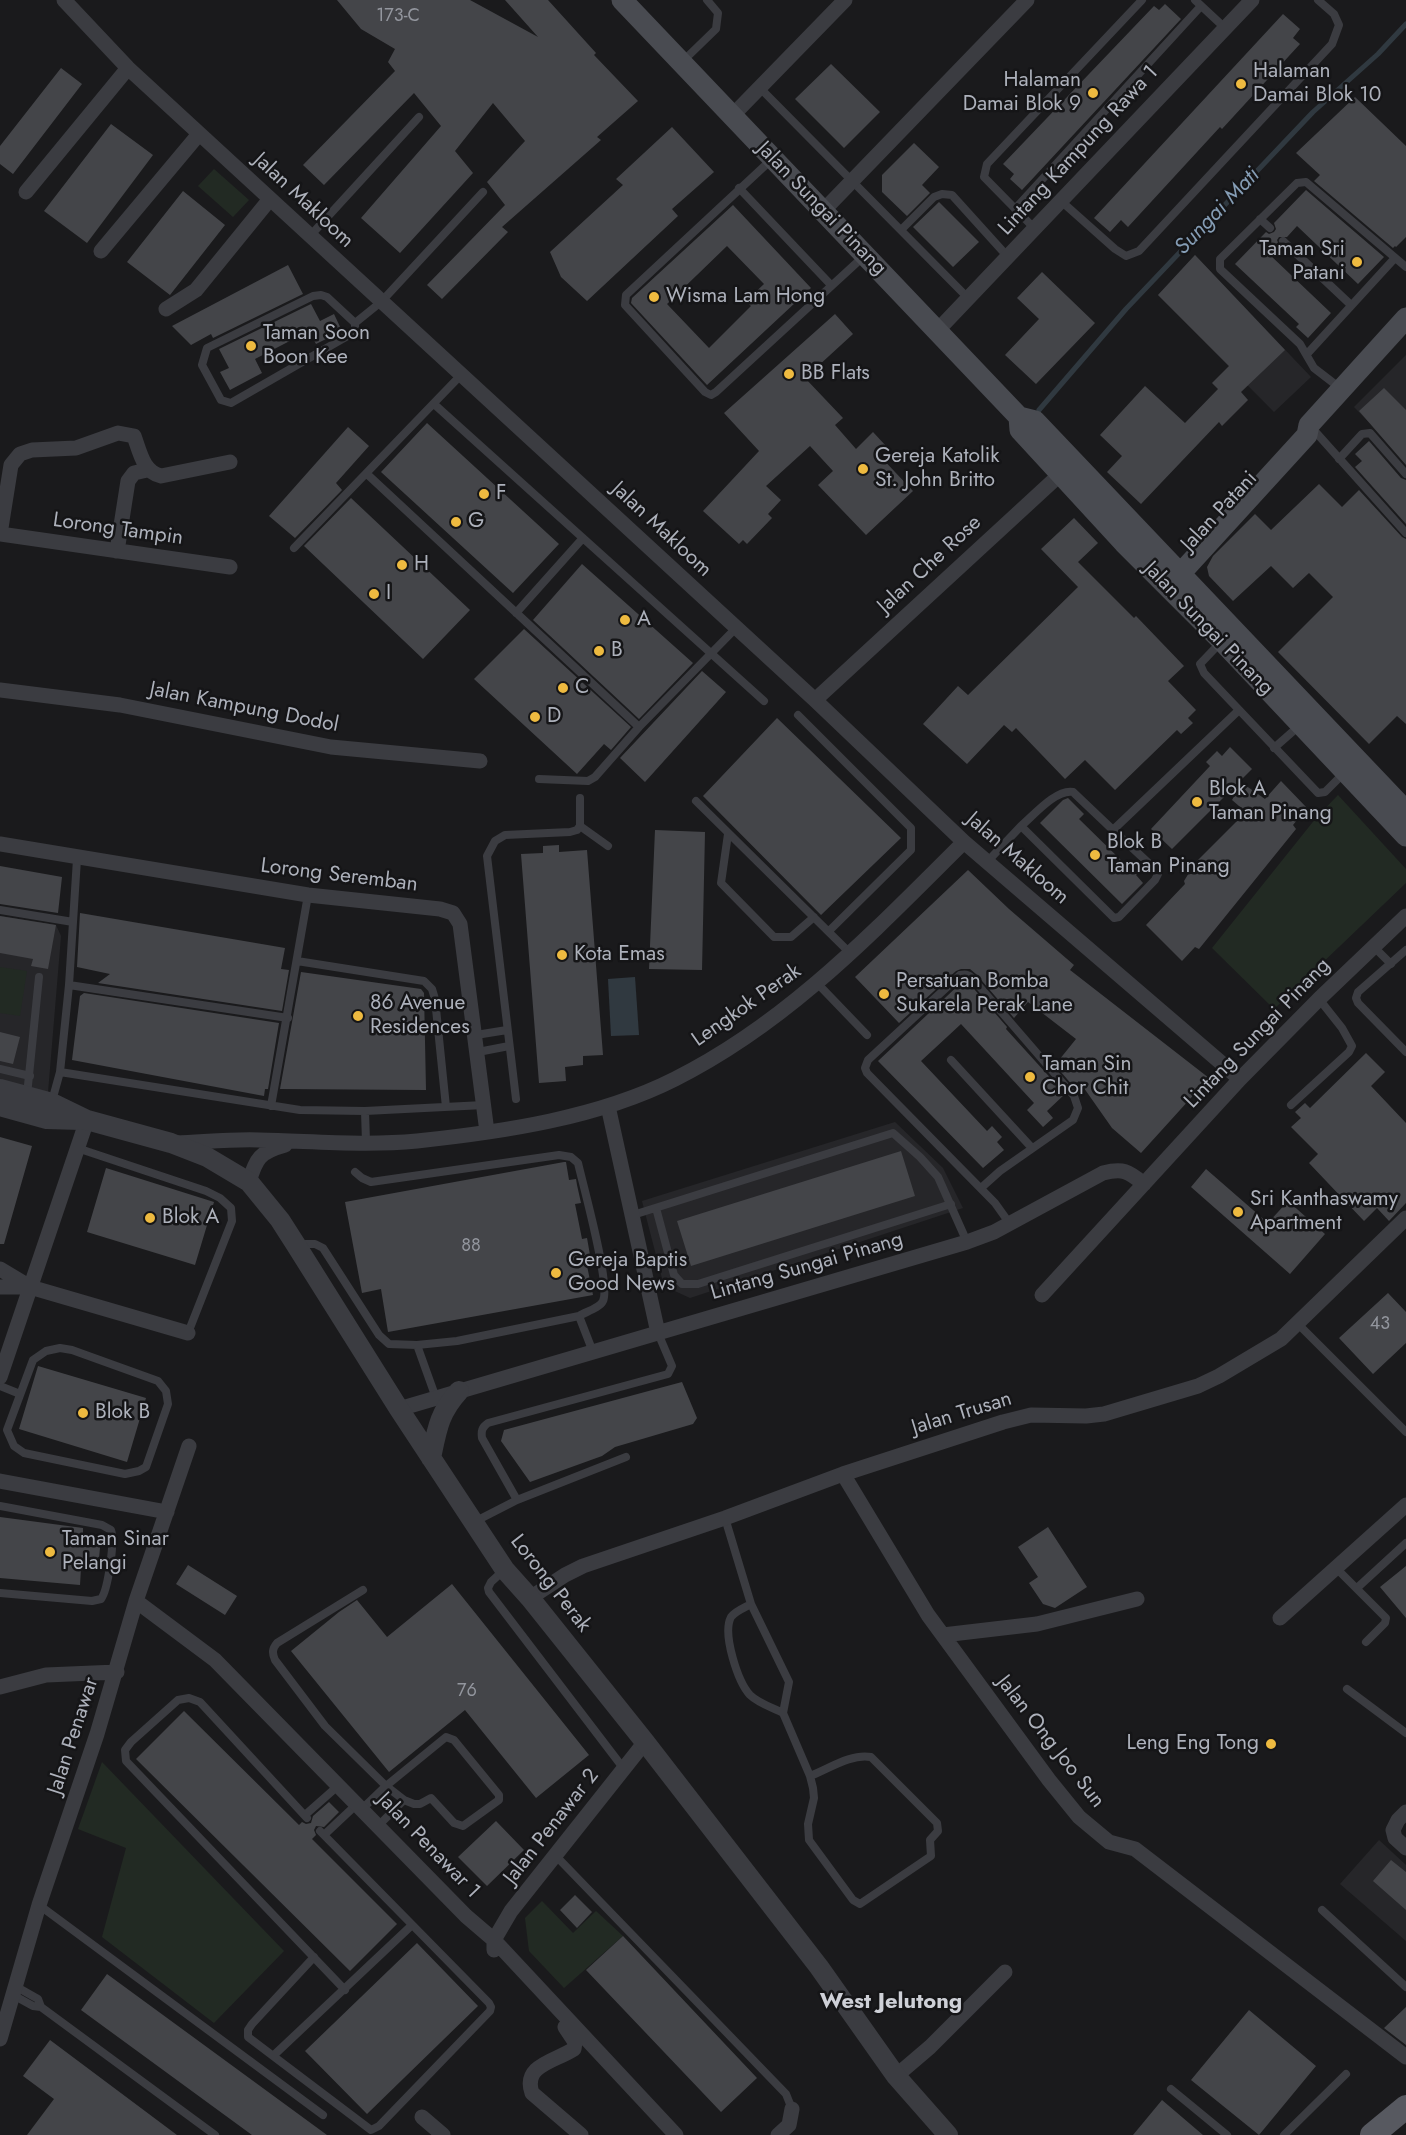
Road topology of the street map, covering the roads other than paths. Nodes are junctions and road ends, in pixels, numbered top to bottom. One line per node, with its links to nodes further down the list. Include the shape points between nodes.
1 (64, 0): 12 (street, Jalan Makloom)
2 (622, 0): 11 (main road, Jalan Sungai Pinang)
3 (707, 0): 11 (lane, via 718,13 716,28)
4 (845, 0): 13 (street)
5 (1027, 0): 18 (street)
6 (1142, 0): 24 (lane, via 987,164 984,177)
7 (1252, 0): 10 (street, Lintang Kampung Rawa 1)
8 (1318, 0): 23 (lane, via 1334,14 1339,25 1332,44 1139,251 1126,256 1115,249)
9 (1198, 3): 10 (lane); 24 (lane)
10 (1225, 28): 23 (street, Lintang Kampung Rawa 1)
11 (682, 62): 14 (main road, Jalan Sungai Pinang)
12 (128, 68): 16 (street, Jalan Makloom); 20 (street)
13 (760, 88): 14 (street); 18 (lane)
14 (732, 116): 17 (main road, Jalan Sungai Pinang)
15 (419, 117): 30 (lane)
16 (199, 134): 22 (street, Jalan Makloom); 32 (street)
17 (773, 158): 19 (lane); 25 (main road, Jalan Sungai Pinang)
18 (852, 181): 25 (street); 29 (lane)
19 (738, 188): 37 (lane); 37 (lane, via 624,300 705,392 716,392)
20 (26, 192)
21 (483, 192): 39 (lane)
22 (270, 199): 30 (street, Jalan Makloom); 41 (street, via 196,290)
23 (1061, 201): 28 (street, Lintang Kampung Rawa 1)
24 (1015, 209): 28 (lane)
25 (823, 211): 33 (main road, Jalan Sungai Pinang)
26 (1260, 219): 27 (lane); 35 (lane, via 1297,183 1306,182); 45 (lane, via 1223,255 1220,269)
27 (1270, 228)
28 (1035, 229): 34 (street, Lintang Kampung Rawa 1)
29 (901, 230): 34 (lane, via 934,197 952,195); 38 (lane)
30 (310, 236): 39 (street, Jalan Makloom)
31 (1283, 241): 40 (lane)
32 (101, 251)
33 (865, 255): 37 (lane); 44 (main road, Jalan Sungai Pinang)
34 (1008, 257): 38 (street, Lintang Kampung Rawa 1)
35 (1394, 259): 36 (lane); 40 (lane)
36 (1406, 267)
37 (831, 285)
38 (969, 300): 44 (street, Lintang Kampung Rawa 1)
39 (381, 302): 43 (lane); 46 (street, Jalan Makloom)
40 (1351, 305): 45 (lane)
41 (166, 309)
42 (1406, 318): 47 (main road, Jalan Patani)
43 (356, 323): 43 (lane, via 351,334 231,403 221,400 202,365 207,348 313,296 327,297)
44 (937, 331): 52 (main road, Jalan Sungai Pinang, via 1019,417 1035,421)
45 (1307, 354): 47 (lane, via 1314,368)
46 (461, 375): 48 (lane); 64 (street, Jalan Makloom)
47 (1341, 389): 49 (main road, Jalan Patani)
48 (434, 404): 54 (lane); 58 (lane)
49 (1309, 425): 50 (lane); 62 (main road, Jalan Patani, via 1300,426)
50 (1339, 459): 55 (lane, via 1362,434 1370,433); 56 (lane)
51 (230, 462): 53 (street, via 161,476)
52 (1068, 467): 62 (main road, Jalan Sungai Pinang); 68 (street, Jalan Che Rose)
53 (147, 470): 57 (street, via 134,436 118,433 76,448 20,454 11,465); 60 (street, via 134,473 128,480)
54 (367, 474): 59 (lane); 63 (lane)
55 (1406, 474)
56 (1406, 533)
57 (0, 534): 60 (street, Lorong Tampin)
58 (583, 538): 63 (lane); 66 (lane)
59 (294, 548)
60 (117, 551): 61 (street, Lorong Tampin)
61 (230, 567)
62 (1171, 574): 65 (main road, Jalan Sungai Pinang)
63 (516, 613): 73 (lane)
64 (736, 628): 66 (lane); 68 (street, Jalan Makloom)
65 (1227, 635): 70 (lane, via 1200,664); 72 (main road, Jalan Sungai Pinang); 76 (main road, Jalan Sungai Pinang)
66 (711, 652): 69 (lane); 73 (lane)
67 (0, 690): 75 (street, Jalan Kampung Dodol, via 120,705 331,747)
68 (815, 700): 86 (street, Jalan Makloom)
69 (764, 701)
70 (1239, 710): 74 (lane); 83 (lane)
71 (798, 715): 96 (lane, via 911,828 911,850)
72 (1300, 725): 74 (lane); 76 (main road, Jalan Sungai Pinang)
73 (639, 727): 77 (lane, via 596,777 588,781)
74 (1274, 748): 76 (lane, via 1318,793 1325,792)
75 (480, 761)
76 (1351, 766): 80 (main road, Jalan Sungai Pinang); 85 (main road, Jalan Sungai Pinang)
77 (539, 779)
78 (580, 798): 81 (lane)
79 (696, 801): 84 (lane)
80 (1406, 811)
81 (580, 826): 88 (lane); 107 (lane, via 570,832 505,835 495,841 487,856)
82 (1021, 826): 83 (lane, via 1066,791 1073,792); 83 (lane, via 1114,918 1158,874); 90 (lane)
83 (1113, 830)
84 (728, 834): 93 (lane); 93 (lane, via 721,883 774,938 791,938)
85 (1406, 836)
86 (964, 842): 90 (street, Jalan Makloom); 99 (street, Lengkok Perak)
87 (0, 844): 89 (street, Lorong Seremban)
88 (608, 846)
89 (77, 859): 91 (street, Lorong Seremban); 95 (lane)
90 (987, 862): 117 (street, Jalan Makloom)
91 (308, 895): 100 (lane); 108 (street, Lorong Seremban, via 453,913 460,924)
92 (0, 910): 95 (lane)
93 (814, 916): 96 (lane)
94 (1406, 916): 97 (street, Lintang Sungai Pinang)
95 (73, 922): 104 (lane)
96 (829, 931): 99 (lane)
97 (1374, 947): 101 (lane); 105 (street, Lintang Sungai Pinang)
98 (1406, 950): 101 (lane)
99 (851, 954): 103 (street, Lengkok Perak)
100 (297, 961): 106 (lane); 126 (lane, via 424,981 435,999)
101 (1391, 964): 112 (lane, via 1356,998)
102 (39, 977): 116 (lane)
103 (817, 983): 109 (lane); 125 (street, Lengkok Perak, via 737,1044 674,1080)
104 (69, 985): 106 (lane); 115 (lane)
105 (1319, 999): 117 (street, Lintang Sungai Pinang); 122 (lane, via 1352,1046)
106 (288, 1018): 124 (lane)
107 (507, 1030): 108 (lane); 110 (lane)
108 (476, 1035): 111 (street, Lorong Seremban)
109 (867, 1035)
110 (509, 1046): 111 (lane); 120 (lane)
111 (478, 1052): 121 (street, Lorong Seremban)
112 (1406, 1052)
113 (951, 1060): 135 (lane)
114 (0, 1069): 116 (lane)
115 (60, 1072): 124 (lane); 127 (lane)
116 (30, 1076): 119 (lane)
117 (1240, 1079): 138 (street, Lintang Sungai Pinang)
118 (0, 1089): 119 (street, Lorong Perak)
119 (27, 1096): 127 (street, Lorong Perak)
120 (516, 1099)
121 (484, 1105): 126 (lane); 130 (street, Lorong Seremban)
122 (1291, 1105)
123 (0, 1106): 127 (street, Lorong Perak)
124 (271, 1106): 128 (lane)
125 (608, 1106): 130 (street, Lengkok Perak); 142 (street)
126 (446, 1107): 128 (lane)
127 (50, 1111): 129 (street, Lorong Perak)
128 (365, 1111): 132 (lane)
129 (87, 1120): 133 (street, Lorong Perak); 134 (street)
130 (487, 1132): 132 (street, Lengkok Perak, via 415,1141)
131 (293, 1142): 132 (street, Lengkok Perak); 133 (street, Lengkok Perak); 137 (street, Lengkok Perak, via 268,1149 259,1156)
132 (366, 1142)
133 (171, 1143): 137 (street, Lorong Perak, via 207,1157)
134 (77, 1148): 149 (street); 153 (lane, via 206,1191 231,1208 232,1221)
135 (1032, 1148): 139 (lane); 139 (lane, via 1074,1120 1077,1101 972,978 960,975 868,1060 865,1068)
136 (356, 1172): 151 (lane, via 371,1182 559,1155 571,1157 578,1162 600,1254 604,1297 600,1305)
137 (249, 1182): 146 (street, Lorong Perak)
138 (1144, 1184): 144 (street, Lintang Sungai Pinang, via 1118,1169 1103,1173); 150 (street, Lintang Sungai Pinang)
139 (981, 1188): 144 (lane)
140 (951, 1204): 141 (lane, via 938,1177 897,1135 889,1133); 141 (lane, via 698,1284 682,1284 674,1275); 145 (lane)
141 (656, 1208): 142 (lane)
142 (633, 1215): 154 (street)
143 (1406, 1218): 152 (street, Jalan Trusan)
144 (1010, 1224): 145 (street, Lintang Sungai Pinang)
145 (967, 1242): 154 (street, Lintang Sungai Pinang)
146 (296, 1245): 155 (lane, via 315,1244 323,1248 384,1341); 162 (street, Lorong Perak)
147 (0, 1269): 149 (street)
148 (0, 1287): 149 (street)
149 (30, 1287): 153 (street); 157 (street)
150 (1042, 1295)
151 (579, 1316): 155 (lane, via 457,1341); 156 (lane)
152 (1298, 1324): 163 (lane); 167 (street, Jalan Trusan, via 1281,1339 1198,1386 1104,1413 1031,1415)
153 (188, 1333)
154 (658, 1333): 156 (street, Lintang Sungai Pinang); 169 (lane, via 672,1366 668,1374 483,1426 482,1438)
155 (417, 1345): 161 (lane)
156 (593, 1352): 159 (street, Lintang Sungai Pinang)
157 (0, 1377)
158 (0, 1386): 160 (lane)
159 (459, 1391): 161 (street, Lintang Sungai Pinang); 166 (street, via 446,1406)
160 (20, 1394): 160 (lane, via 33,1360 60,1348 158,1381 166,1391 168,1404 146,1467 125,1474 24,1453 14,1446 8,1430)
161 (436, 1398): 162 (street, Lintang Sungai Pinang)
162 (399, 1409): 166 (street, Lorong Perak)
163 (1406, 1432)
164 (189, 1446): 172 (street, Jalan Penawar)
165 (626, 1457): 169 (lane)
166 (431, 1458): 174 (street, Lorong Perak)
167 (843, 1474): 173 (street, Jalan Trusan); 186 (street, Jalan Ong Joo Sun)
168 (0, 1481): 172 (street)
169 (517, 1500): 174 (lane)
170 (1406, 1505): 176 (street)
171 (0, 1506): 180 (lane, via 102,1525 111,1530 113,1539 106,1590 101,1599)
172 (167, 1512): 183 (street, Jalan Penawar)
173 (725, 1518): 181 (street, Jalan Trusan, via 583,1566); 184 (lane)
174 (473, 1523): 177 (street, Lorong Perak)
175 (1406, 1543): 178 (lane)
176 (1336, 1568): 178 (lane); 185 (street)
177 (505, 1570): 181 (street, Lorong Perak); 194 (lane, via 490,1582 489,1592)
178 (1357, 1588): 187 (lane, via 1386,1618)
179 (363, 1590): 197 (lane, via 277,1643 272,1654 325,1726)
180 (0, 1593)
181 (530, 1598): 193 (street, Lorong Perak)
182 (1137, 1599): 186 (street, via 1037,1624)
183 (136, 1601): 188 (street, Jalan Penawar); 196 (street, Jalan Penawar 1, via 214,1659)
184 (751, 1604): 191 (lane, via 789,1682); 191 (lane, via 730,1619 731,1656 752,1697)
185 (1280, 1618)
186 (943, 1635): 215 (street, Jalan Ong Joo Sun, via 1079,1817 1109,1842 1135,1849)
187 (1366, 1642)
188 (117, 1672): 189 (street, via 46,1675); 204 (street, Jalan Penawar)
189 (0, 1687)
190 (1347, 1689): 192 (lane)
191 (783, 1713): 195 (lane)
192 (1406, 1733)
193 (645, 1742): 194 (street, Jalan Penawar 2); 217 (street, Lorong Perak, via 819,1967)
194 (624, 1769): 203 (street, Jalan Penawar 2)
195 (810, 1776): 195 (lane, via 855,1757 871,1757 937,1823 938,1831 930,1840 931,1856 864,1903 856,1903 809,1840 807,1824 814,1798)
196 (339, 1785): 199 (street, Jalan Penawar 1); 208 (lane, via 306,1816 200,1702 189,1698 178,1700 125,1750 126,1761)
197 (386, 1786): 198 (lane); 198 (lane, via 442,1739 450,1737 499,1796 499,1800 463,1826 454,1823 431,1798 420,1804); 199 (lane)
198 (404, 1800): 201 (lane)
199 (359, 1806): 201 (street, Jalan Penawar 1); 206 (lane, via 322,1833)
200 (1406, 1812): 202 (street, via 1393,1830 1395,1838)
201 (378, 1826): 207 (street, Jalan Penawar 1)
202 (1406, 1848)
203 (556, 1856): 207 (street, Jalan Penawar 2, via 511,1911); 220 (lane, via 786,2094)
204 (39, 1905): 212 (street, Jalan Penawar); 221 (lane)
205 (1322, 1910): 210 (lane)
206 (412, 1925): 211 (lane); 214 (lane, via 491,2007 375,2130 366,2128)
207 (494, 1940): 225 (street, via 496,1954 575,2042 574,2049 541,2065 529,2084 532,2093); 226 (street, Jalan Penawar 1)
208 (314, 1957): 211 (lane); 214 (lane, via 248,2030 248,2037)
209 (1005, 1972): 217 (street)
210 (1406, 1987)
211 (345, 1990): 214 (lane)
212 (14, 1991): 213 (street, Jalan Penawar); 223 (lane)
213 (0, 2039)
214 (273, 2056)
215 (1406, 2057)
216 (1346, 2074): 230 (lane)
217 (896, 2076): 228 (street, Lorong Perak)
218 (1171, 2089): 229 (lane)
219 (1406, 2107): 231 (main road)
220 (792, 2109): 227 (street, via 789,2125)
221 (323, 2115)
222 (422, 2117): 224 (street)
223 (215, 2135)
224 (443, 2135)
225 (581, 2135)
226 (676, 2135)
227 (778, 2135)
228 (948, 2135)
229 (1227, 2135)
230 (1284, 2135)
231 (1372, 2135)

